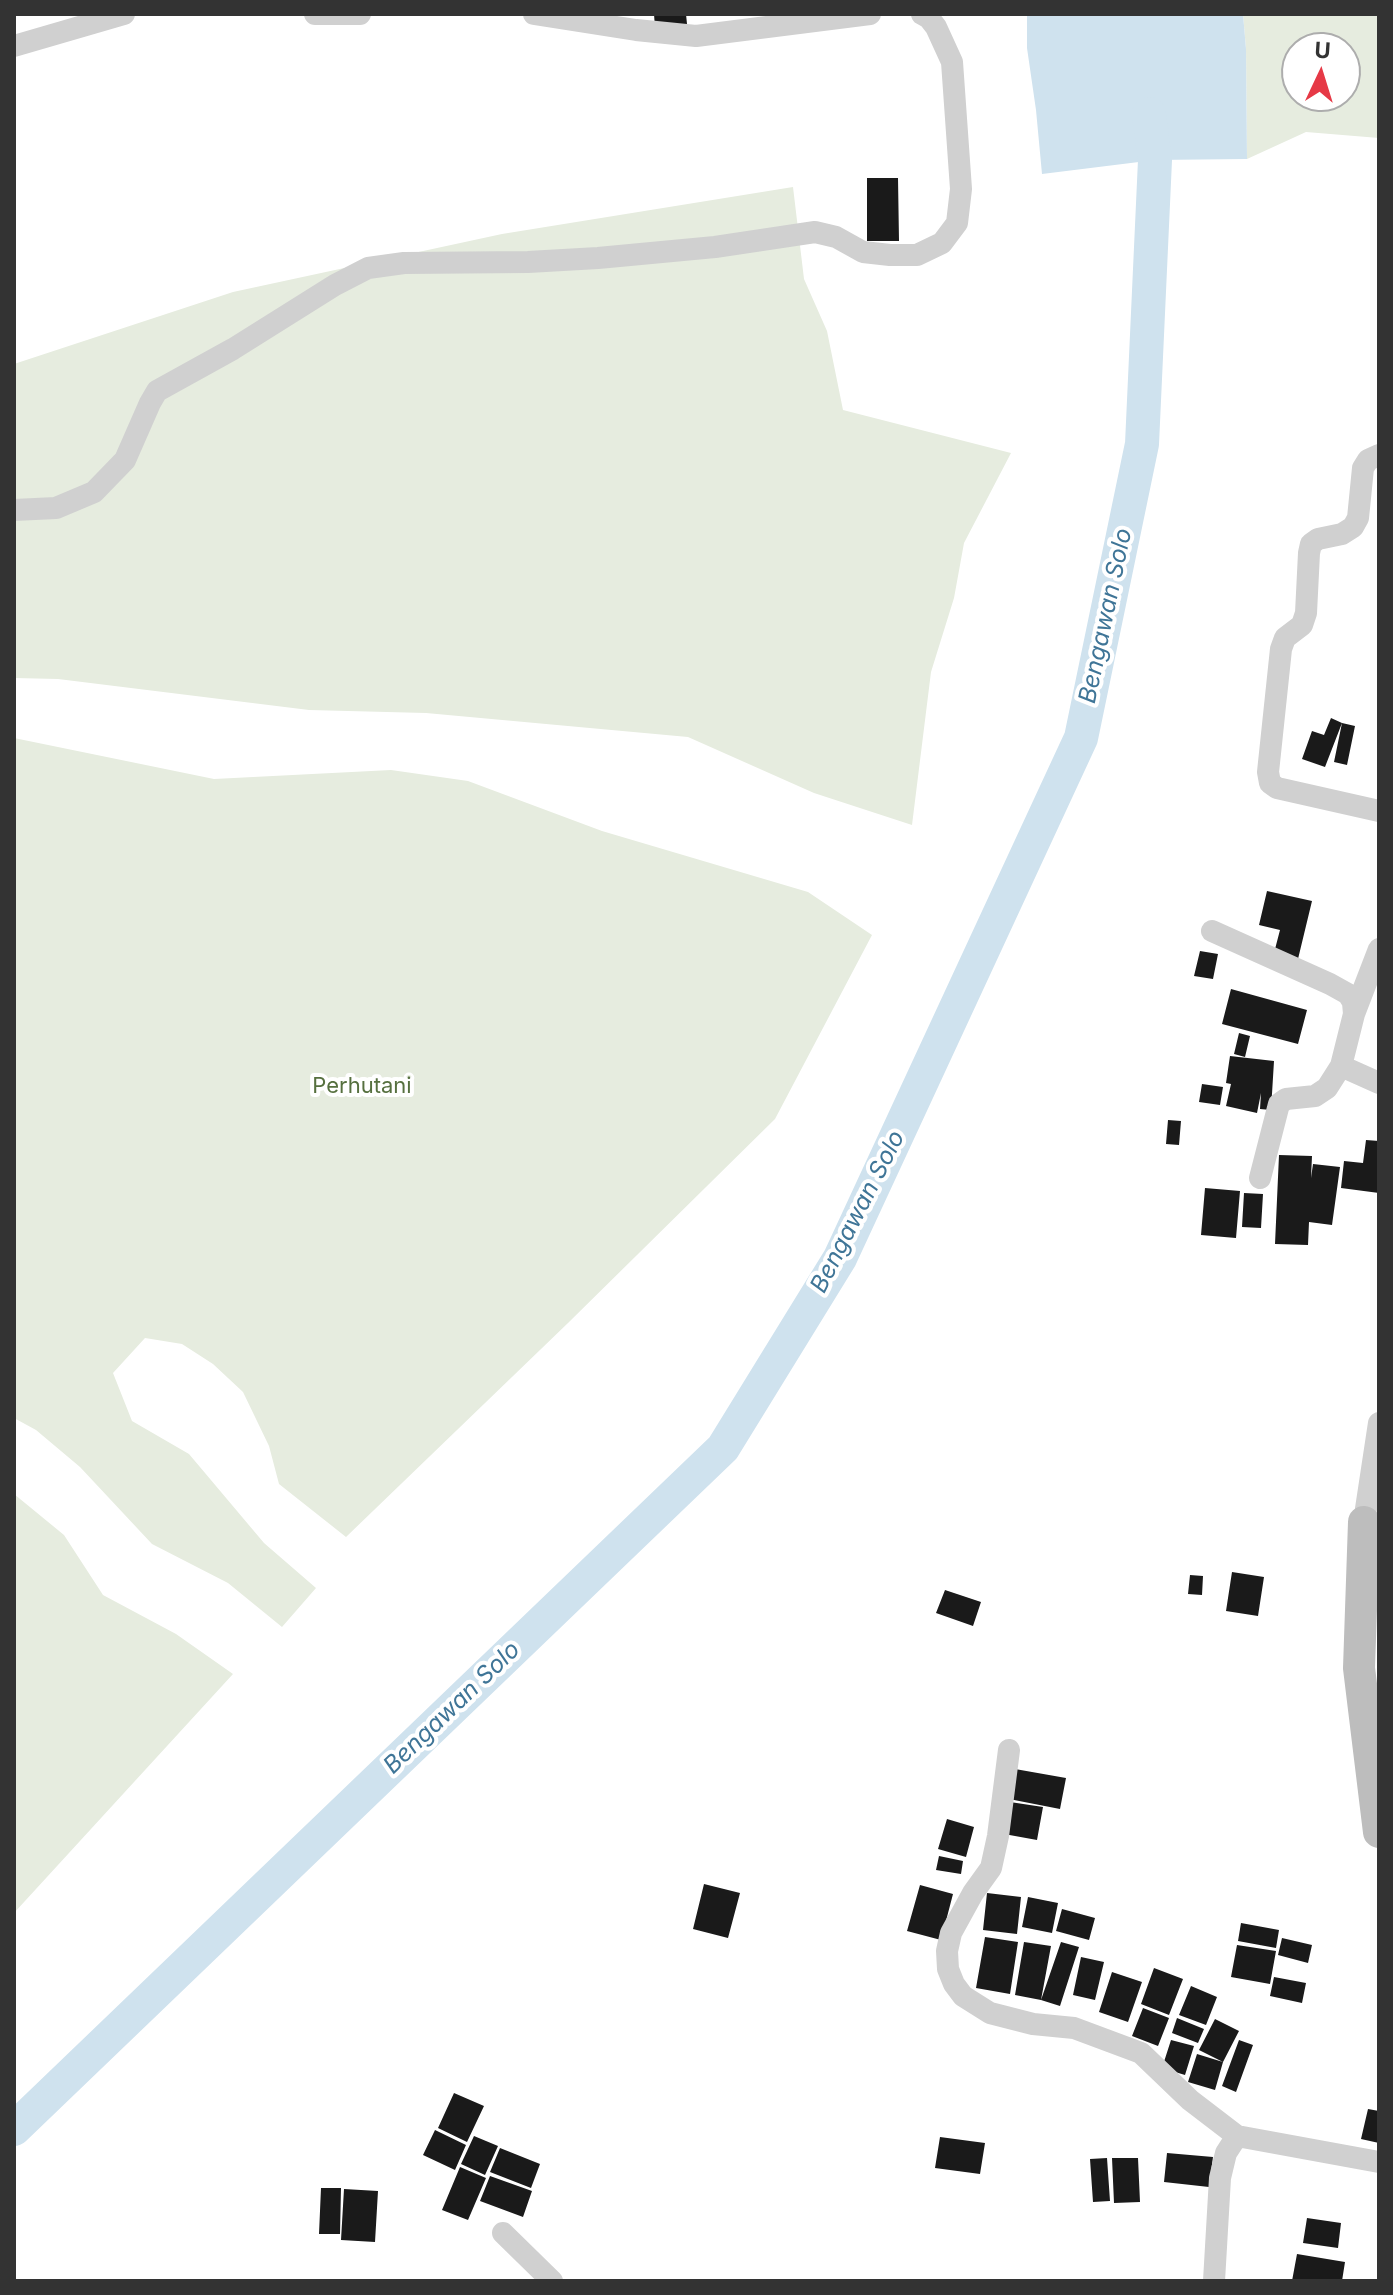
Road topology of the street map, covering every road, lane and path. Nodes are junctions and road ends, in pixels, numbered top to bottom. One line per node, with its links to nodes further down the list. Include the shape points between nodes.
1 (124, 14): 7 (street)
2 (315, 14): 3 (street)
3 (360, 14)
4 (534, 14): 5 (street, via 696,36)
5 (870, 14)
6 (922, 14): 9 (street, via 936,27 952,62 961,189 957,223 942,243 917,255 890,255 863,252 815,232 598,258 368,268 157,391 125,460 94,492 56,508)
7 (14, 46)
8 (1379, 455): 10 (street, via 1363,468 1353,527 1311,544 1306,613 1281,649 1268,772 1277,788)
9 (14, 510)
10 (1379, 811)
11 (1212, 931): 13 (street, via 1348,994)
12 (1379, 949): 13 (street)
13 (1354, 1014): 14 (street)
14 (1341, 1066): 15 (street); 16 (street, via 1315,1096 1279,1104)
15 (1379, 1083)
16 (1260, 1178)
17 (1379, 1423): 18 (street)
18 (1364, 1522): 20 (main road, via 1359,1668)
19 (1009, 1750): 21 (street, via 991,1868 951,1933 948,1969 954,1984 990,2013 1074,2028 1141,2053)
20 (1379, 1832)
21 (1237, 2136): 22 (street); 25 (street, via 1220,2178)
22 (1379, 2162)
23 (503, 2233): 24 (street)
24 (552, 2281)
25 (1214, 2281)

